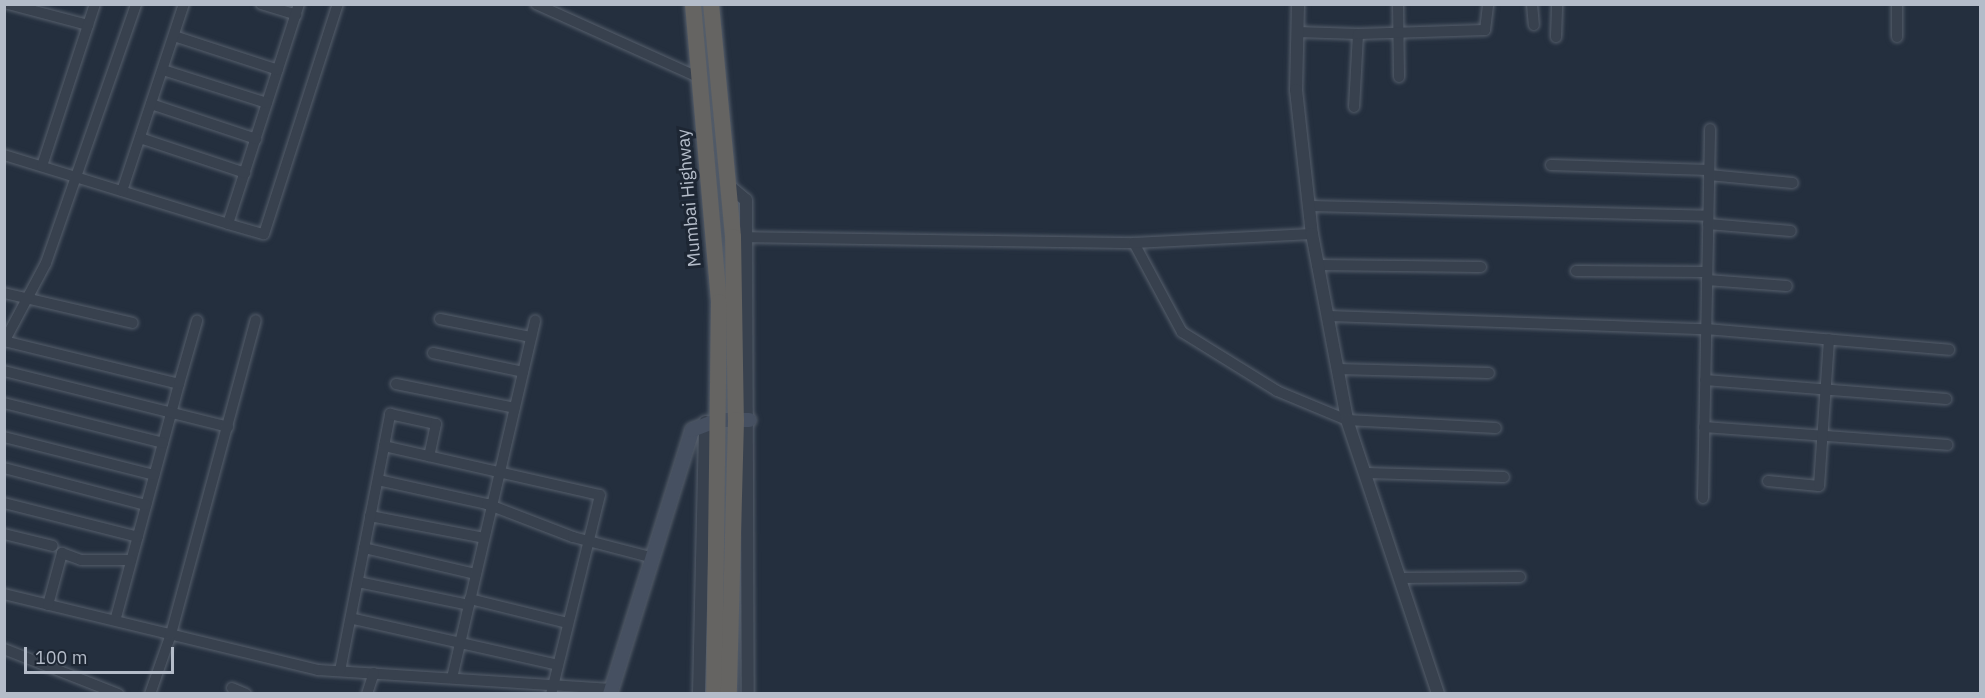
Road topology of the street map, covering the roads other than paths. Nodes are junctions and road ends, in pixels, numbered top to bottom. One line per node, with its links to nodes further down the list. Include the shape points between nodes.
1 (8, 4): 17 (street)
2 (95, 4): 17 (street)
3 (136, 4): 40 (street)
4 (184, 4): 22 (street)
5 (261, 4): 16 (street)
6 (338, 4): 45 (street, via 264,234)
7 (536, 4): 27 (street)
8 (693, 4): 27 (highway, Mumbai Highway)
9 (711, 4): 48 (highway, via 728,184)
10 (1298, 4): 19 (street)
11 (1398, 4): 21 (street)
12 (1488, 4): 21 (street, via 1485,30)
13 (1532, 4): 18 (street)
14 (1557, 4): 23 (street)
15 (1897, 4): 24 (street)
16 (298, 10): 26 (street)
17 (88, 25): 37 (street)
18 (1534, 25)
19 (1297, 32): 20 (street); 43 (street, via 1296,90)
20 (1358, 34): 21 (street); 31 (street)
21 (1399, 34): 28 (street)
22 (174, 36): 25 (street); 26 (street)
23 (1556, 37)
24 (1897, 37)
25 (163, 70): 29 (street); 30 (street)
26 (278, 70): 29 (street)
27 (698, 76): 83 (highway, Mumbai Highway, via 718,303 718,388)
28 (1399, 77)
29 (267, 103): 34 (street)
30 (151, 104): 33 (street); 34 (street)
31 (1354, 107)
32 (1710, 129): 39 (street)
33 (140, 138): 38 (street); 42 (street)
34 (256, 139): 38 (street)
35 (4, 154): 37 (street)
36 (1551, 165): 39 (street)
37 (42, 166): 40 (street)
38 (245, 173): 45 (street)
39 (1709, 173): 41 (street); 44 (street)
40 (78, 177): 42 (street); 56 (street)
41 (1793, 183)
42 (122, 191): 45 (street)
43 (1310, 206): 44 (street); 47 (street)
44 (1708, 220): 46 (street); 53 (street)
45 (228, 224)
46 (1791, 231)
47 (1312, 234): 49 (street); 50 (street)
48 (740, 237): 49 (street); 81 (highway)
49 (1134, 243): 82 (street, via 1182,332 1277,391)
50 (1317, 265): 51 (street); 57 (street)
51 (1481, 267)
52 (1576, 271): 53 (street)
53 (1707, 276): 54 (street); 63 (street)
54 (1787, 286)
55 (4, 293): 56 (street)
56 (28, 298): 62 (street); 66 (street)
57 (1327, 316): 63 (street); 69 (street)
58 (440, 319): 64 (street)
59 (256, 320): 84 (street)
60 (197, 321): 74 (street)
61 (535, 321): 64 (street)
62 (133, 323)
63 (1706, 329): 65 (street); 73 (street)
64 (531, 337): 71 (street)
65 (1829, 339): 67 (street); 76 (street)
66 (5, 341): 74 (street)
67 (1949, 350)
68 (433, 353): 71 (street)
69 (1337, 369): 72 (street); 82 (street)
70 (4, 371): 80 (street)
71 (523, 372): 79 (street)
72 (1489, 373)
73 (1705, 380): 76 (street); 85 (street)
74 (178, 384): 80 (street)
75 (396, 384): 79 (street)
76 (1826, 389): 77 (street); 87 (street)
77 (1947, 399)
78 (4, 403): 89 (street)
79 (514, 408): 94 (street)
80 (171, 413): 84 (street); 89 (street)
81 (743, 420): 83 (main road); 139 (highway); 140 (street)
82 (1347, 420): 86 (street); 95 (street)
83 (712, 421): 111 (main road, via 692,430); 137 (street); 138 (highway, Mumbai Highway, via 717,455)
84 (228, 427): 123 (street)
85 (1704, 427): 87 (street); 100 (street)
86 (1496, 428)
87 (1822, 436): 90 (street); 99 (street, via 1819,486)
88 (4, 437): 96 (street)
89 (163, 443): 96 (street)
90 (1947, 445)
91 (384, 446): 92 (street); 92 (street, via 390,414 436,424); 98 (street)
92 (429, 456): 94 (street)
93 (4, 468): 102 (street)
94 (500, 472): 103 (street); 108 (street, via 600,495)
95 (1366, 473): 97 (street); 115 (street)
96 (154, 475): 102 (street)
97 (1504, 477)
98 (378, 480): 103 (street); 104 (street)
99 (1768, 481)
100 (1702, 498)
101 (4, 502): 106 (street)
102 (146, 505): 106 (street)
103 (491, 507): 107 (street); 108 (street)
104 (370, 516): 107 (street); 110 (street)
105 (4, 534): 109 (street)
106 (138, 537): 112 (street)
107 (484, 538): 113 (street)
108 (588, 541): 111 (street); 122 (street)
109 (53, 546)
110 (364, 548): 113 (street); 116 (street)
111 (650, 557): 132 (main road)
112 (131, 560): 119 (street, via 81,560 62,553); 121 (street)
113 (476, 574): 118 (street)
114 (1520, 577): 115 (street)
115 (1402, 578): 141 (street)
116 (358, 582): 118 (street); 120 (street)
117 (6, 597): 119 (street)
118 (469, 602): 122 (street); 124 (street)
119 (48, 605): 121 (street)
120 (354, 620): 124 (street); 127 (street)
121 (115, 621): 123 (street)
122 (568, 623): 126 (street)
123 (171, 634): 127 (street); 134 (street)
124 (460, 643): 126 (street); 129 (street)
125 (4, 649): 133 (street)
126 (558, 665): 131 (street)
127 (340, 671): 128 (street)
128 (374, 674): 129 (street); 136 (street)
129 (452, 678): 131 (street)
130 (232, 688): 135 (street)
131 (552, 689): 132 (street)
132 (611, 691)
133 (118, 693)
134 (150, 693)
135 (246, 693)
136 (367, 693)
137 (699, 693)
138 (714, 693)
139 (729, 693)
140 (748, 693)
141 (1438, 693)

